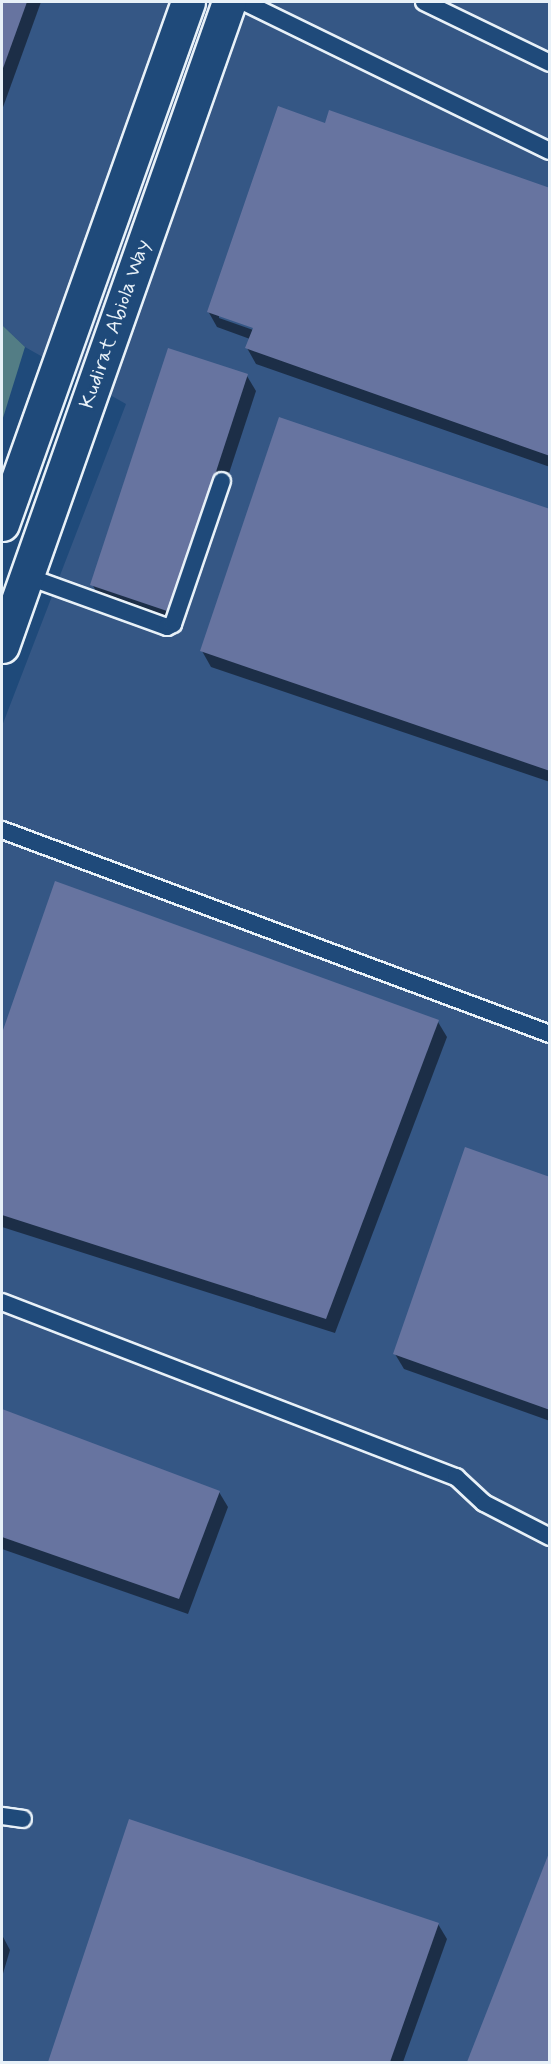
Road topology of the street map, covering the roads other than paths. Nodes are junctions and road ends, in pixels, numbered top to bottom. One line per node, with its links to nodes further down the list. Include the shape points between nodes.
1 (188, 2): 8 (main road, Kudirat Abiola Way)
2 (229, 2): 9 (main road, Kudirat Abiola Way)
3 (244, 2): 6 (lane)
4 (424, 2): 5 (lane)
5 (549, 63)
6 (549, 151)
7 (222, 481): 9 (lane, via 173,624 167,627)
8 (2, 524)
9 (26, 576): 10 (main road, Kudirat Abiola Way)
10 (2, 646)
11 (2, 830): 12 (lane)
12 (549, 1034)
13 (2, 1302): 14 (lane, via 456,1477 483,1503)
14 (549, 1537)
15 (2, 1816): 16 (lane)
16 (23, 1819)

